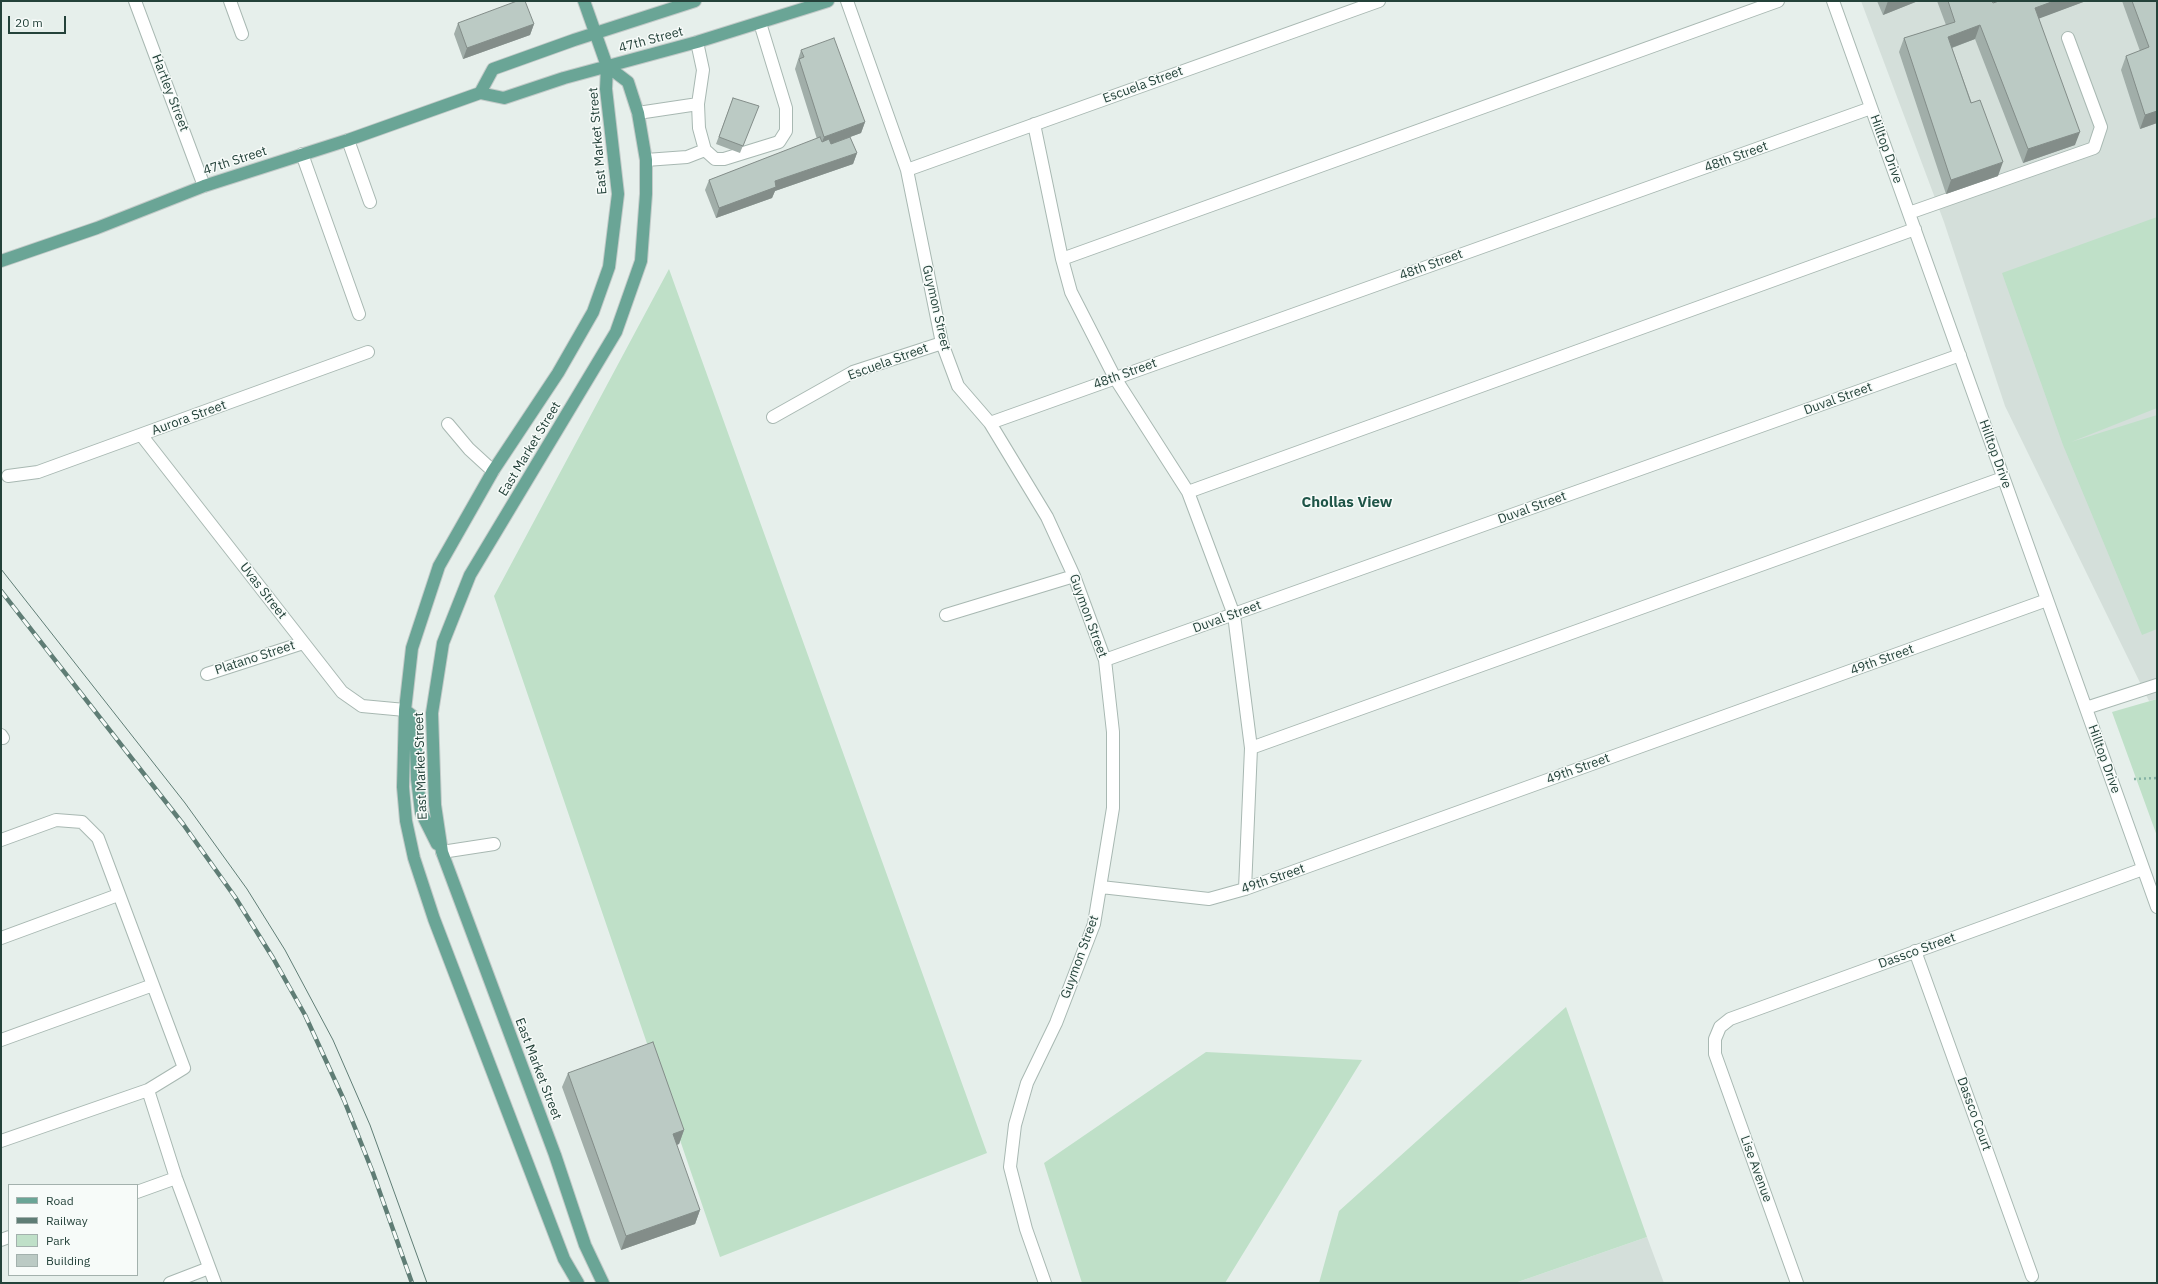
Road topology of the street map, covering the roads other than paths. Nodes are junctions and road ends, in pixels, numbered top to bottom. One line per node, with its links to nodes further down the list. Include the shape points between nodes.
1 (135, 1): 26 (street, Hartley Street)
2 (230, 1): 12 (street)
3 (584, 1): 11 (main road, East Market Street)
4 (695, 1): 11 (main road, 47th Street)
5 (828, 1): 10 (main road, 47th Street)
6 (847, 1): 25 (street, Guymon Street)
7 (1379, 1): 20 (street, Escuela Street)
8 (1778, 1): 30 (street)
9 (1833, 1): 18 (street, Hilltop Drive)
10 (760, 23): 14 (main road, 47th Street); 22 (street, via 786,108 786,131 779,142 724,159 715,159)
11 (596, 33): 15 (main road, East Market Street); 16 (main road, 47th Street, via 493,69)
12 (242, 34)
13 (2068, 38): 28 (street, via 2101,128 2094,148)
14 (697, 42): 15 (main road, 47th Street); 17 (street, via 703,70)
15 (607, 66): 16 (main road, 47th Street, via 504,98); 19 (main road, East Market Street, via 628,82); 41 (main road, East Market Street, via 606,89 618,194 609,267 593,312 558,373)
16 (480, 93): 21 (main road, 47th Street)
17 (698, 104): 19 (street); 22 (street, via 699,128)
18 (1871, 108): 28 (street, Hilltop Drive); 36 (street, 48th Street)
19 (638, 113): 24 (main road, East Market Street)
20 (1034, 124): 25 (street, Escuela Street); 30 (street)
21 (348, 140): 23 (main road, 47th Street); 27 (street)
22 (705, 150): 24 (street, via 687,157)
23 (302, 154): 26 (main road, 47th Street); 32 (street)
24 (646, 160): 60 (main road, East Market Street, via 641,261 616,332 470,575 443,643 432,713 435,805)
25 (907, 170): 33 (street, Guymon Street)
26 (204, 186): 31 (main road, 47th Street, via 97,228)
27 (370, 202)
28 (1909, 213): 29 (street, Hilltop Drive)
29 (1915, 229): 35 (street, Hilltop Drive); 44 (street)
30 (1062, 259): 36 (street, via 1071,292)
31 (1, 261)
32 (359, 314)
33 (942, 343): 37 (street, Escuela Street, via 853,372); 38 (street, Guymon Street, via 958,386)
34 (368, 352): 40 (street, Aurora Street)
35 (1960, 355): 43 (street, Hilltop Drive); 48 (street, Duval Street)
36 (1115, 378): 38 (street, 48th Street); 44 (street)
37 (773, 417)
38 (990, 423): 45 (street, Guymon Street, via 1047,517)
39 (448, 424): 41 (street, via 469,449)
40 (142, 436): 42 (street, Aurora Street, via 38,472); 49 (street, Uvas Street)
41 (493, 471): 54 (main road, East Market Street, via 439,566 412,648)
42 (8, 476)
43 (2003, 478): 46 (street, Hilltop Drive); 57 (street)
44 (1188, 492): 48 (street)
45 (1074, 576): 47 (street); 50 (street, Guymon Street)
46 (2047, 600): 53 (street, Hilltop Drive); 63 (street, 49th Street)
47 (946, 615)
48 (1234, 615): 50 (street, Duval Street); 57 (street)
49 (303, 643): 51 (street, Platano Street); 54 (street, Uvas Street, via 342,692 362,706)
50 (1105, 660): 62 (street, Guymon Street, via 1112,732 1113,808)
51 (207, 674)
52 (2157, 685): 53 (street)
53 (2086, 708): 61 (street, Hilltop Drive)
54 (405, 710): 60 (main road, via 414,718 421,812); 79 (main road, East Market Street, via 403,787 406,821 414,858 434,919 564,1259)
55 (1, 735): 56 (street)
56 (1, 738)
57 (1251, 748): 63 (street)
58 (1, 840): 64 (street, via 56,820 82,822 98,838)
59 (494, 844): 60 (street)
60 (442, 852): 80 (main road, East Market Street, via 555,1155 585,1244)
61 (2143, 869): 65 (street, Hilltop Drive); 67 (street, Dassco Street)
62 (1101, 887): 63 (street, 49th Street, via 1209,899); 81 (street, Guymon Street, via 1094,924 1056,1023 1027,1083 1015,1125 1010,1167 1026,1229)
63 (1245, 889)
64 (118, 895): 66 (street); 68 (street)
65 (2157, 907)
66 (1, 938)
67 (1915, 952): 70 (street, Dassco Street, via 1730,1019 1720,1027 1715,1039); 76 (street, Dassco Court)
68 (152, 985): 69 (street); 71 (street, via 184,1068)
69 (1, 1040)
70 (1715, 1054): 82 (street, Lise Avenue)
71 (148, 1090): 72 (street); 73 (street)
72 (1, 1141)
73 (176, 1178): 74 (street); 75 (street)
74 (138, 1192)
75 (209, 1268): 77 (street); 78 (street)
76 (2032, 1276)
77 (170, 1283)
78 (215, 1283)
79 (578, 1283)
80 (603, 1283)
81 (1045, 1283)
82 (1797, 1283)

